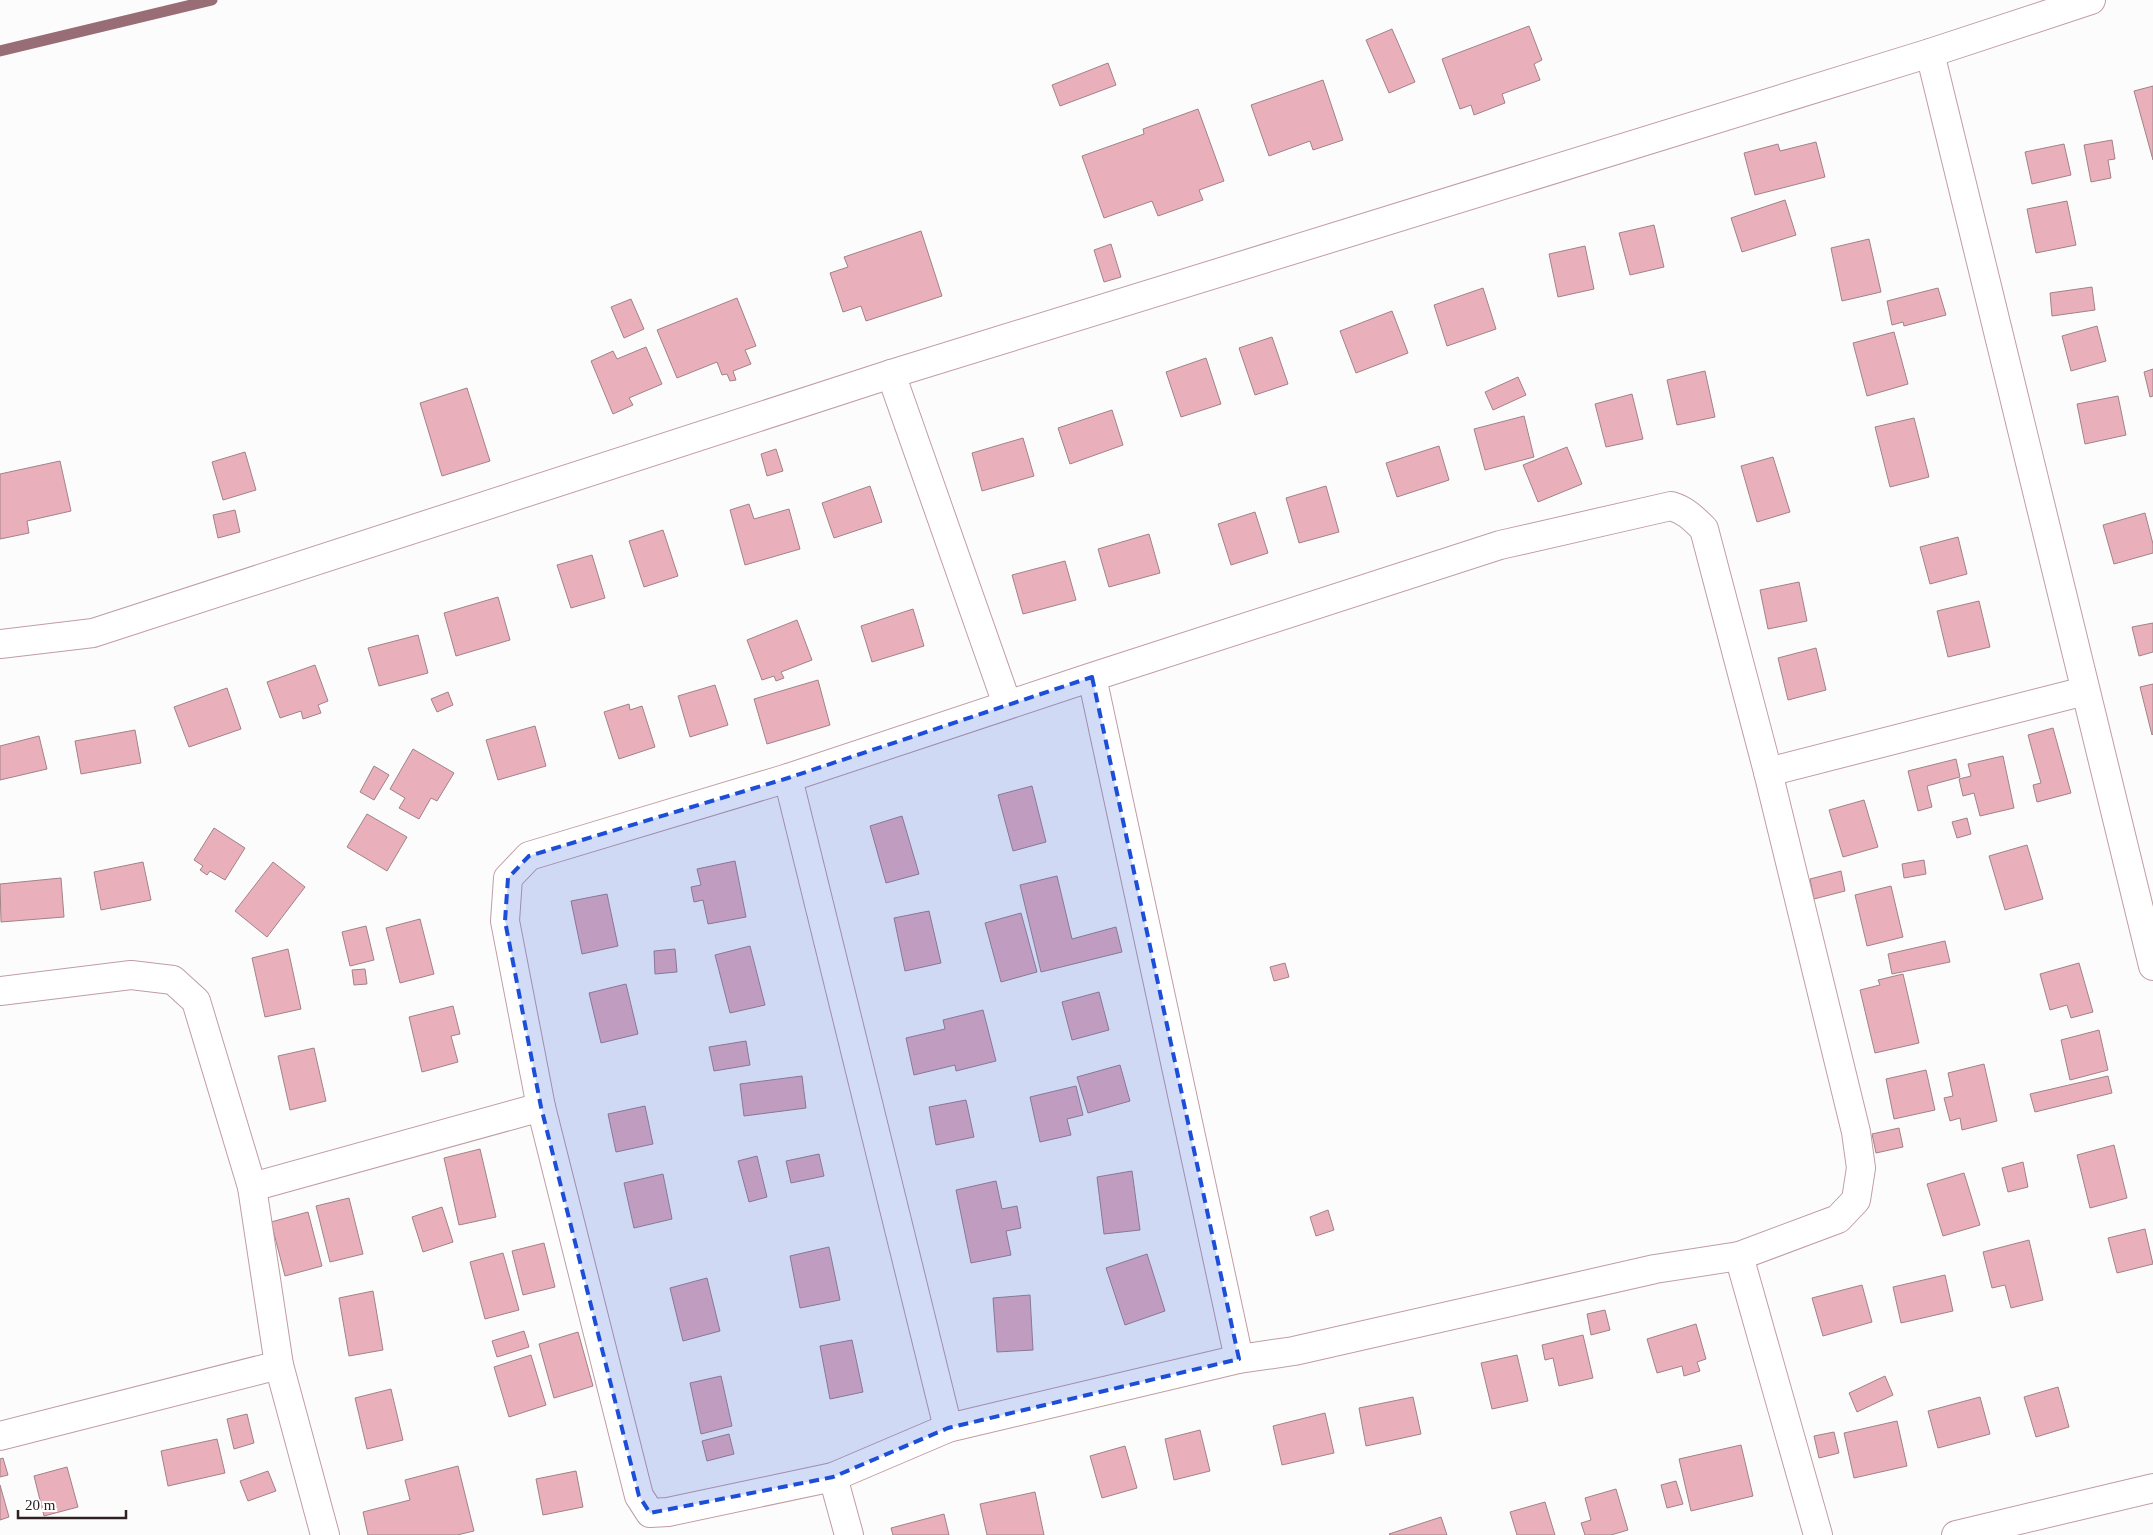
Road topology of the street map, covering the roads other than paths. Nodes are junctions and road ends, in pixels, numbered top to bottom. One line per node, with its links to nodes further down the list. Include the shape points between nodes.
1 (2091, 0): 2 (street)
2 (1930, 53): 3 (street); 6 (street)
3 (891, 374): 4 (street, via 93,632); 7 (street)
4 (0, 644)
5 (1092, 677): 7 (street); 8 (street, via 1500,545 1670,506 1693,517 1704,529); 15 (street)
6 (2085, 691): 8 (street); 10 (street)
7 (1007, 704): 9 (street)
8 (1768, 772): 14 (street, via 1856,1132 1861,1168 1856,1200 1838,1219)
9 (788, 778): 12 (street, via 529,856 508,878 505,921); 17 (street)
10 (2153, 966)
11 (0, 991): 13 (street, via 131,975 173,980 196,1001)
12 (541, 1107): 13 (street); 19 (street, via 639,1496 650,1513)
13 (252, 1186): 16 (street)
14 (1739, 1256): 15 (street, via 1655,1269 1294,1351); 23 (street)
15 (1239, 1359): 17 (street)
16 (279, 1365): 18 (street); 21 (street)
17 (948, 1428): 19 (street)
18 (0, 1436)
19 (833, 1477): 22 (street)
20 (2153, 1488): 24 (street)
21 (324, 1535)
22 (849, 1535)
23 (1818, 1535)
24 (1956, 1535)

